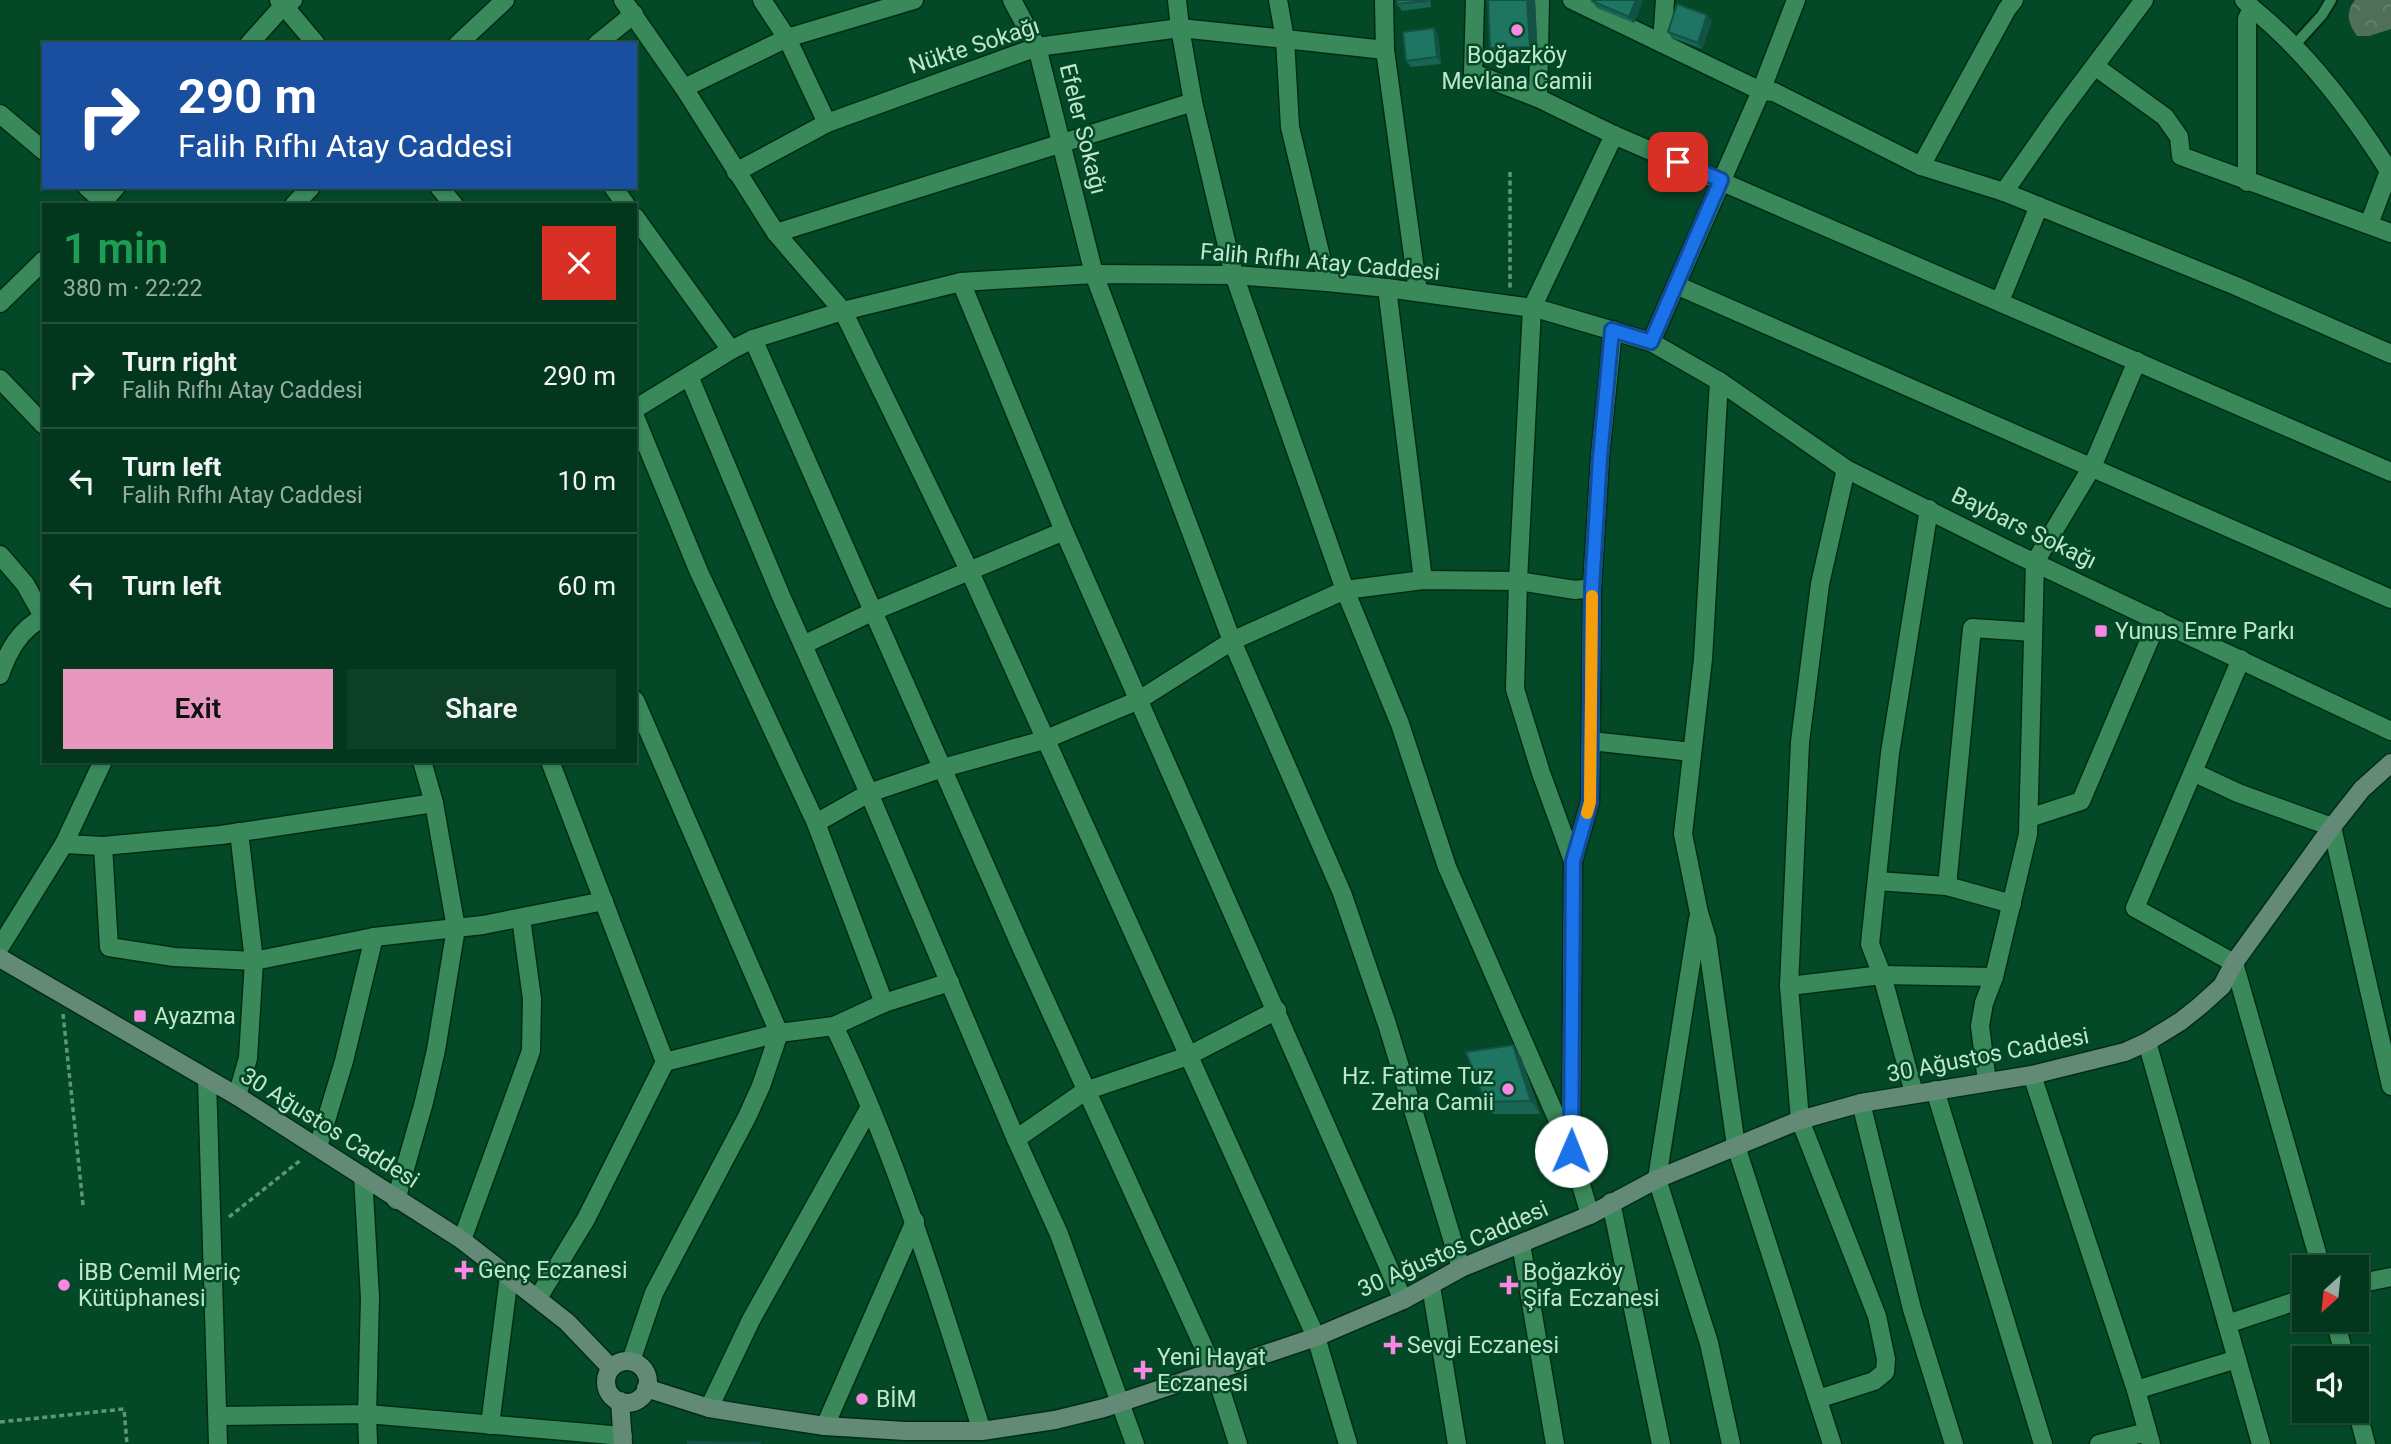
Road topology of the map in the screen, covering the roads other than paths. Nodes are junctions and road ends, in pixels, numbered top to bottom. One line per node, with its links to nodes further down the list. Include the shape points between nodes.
1 (505, 0): 24 (street)
2 (762, 0): 20 (street)
3 (914, 0): 20 (street)
4 (1012, 0): 27 (street, Efeler Sokağı)
5 (1177, 0): 19 (street)
6 (1278, 0): 21 (street)
7 (1384, 0): 29 (street)
8 (1475, 0): 33 (street, via 1473,73)
9 (1540, 0): 33 (street)
10 (1572, 0): 26 (street)
11 (1665, 0): 26 (street)
12 (1796, 0): 32 (street)
13 (2014, 0): 40 (street)
14 (2144, 0): 30 (street)
15 (2331, 0): 28 (lane)
16 (285, 2): 22 (street); 23 (street)
17 (2248, 4): 28 (street); 43 (street)
18 (629, 7): 25 (street); 31 (street)
19 (1180, 28): 21 (street, Nükte Sokağı); 27 (street, Nükte Sokağı); 34 (street)
20 (787, 38): 31 (street); 36 (street)
21 (1285, 39): 29 (street, Nükte Sokağı); 60 (street, via 1290,127)
22 (250, 42)
23 (315, 42)
24 (460, 42)
25 (599, 42)
26 (1662, 43): 32 (street)
27 (1037, 47): 36 (street, Nükte Sokağı); 38 (street, Efeler Sokağı)
28 (2293, 47): 53 (street, via 2361,127 2389,171)
29 (1385, 50): 63 (street)
30 (2096, 66): 43 (street, via 2165,117 2179,137 2180,156); 47 (street)
31 (684, 88): 41 (street)
32 (1761, 91): 40 (street, via 1773,92); 42 (street)
33 (1538, 98): 37 (street)
34 (1193, 102): 38 (street); 58 (street)
35 (0, 114): 39 (street)
36 (827, 123): 41 (street, Nükte Sokağı)
37 (1614, 135): 42 (street); 66 (street)
38 (1061, 143): 54 (street); 57 (street, Efeler Sokağı)
39 (42, 149)
40 (1921, 166): 47 (street)
41 (736, 172): 54 (street)
42 (1721, 180): 61 (street); 64 (street)
43 (2247, 182): 53 (street)
44 (88, 189): 48 (street)
45 (114, 189): 49 (street)
46 (310, 189): 50 (street)
47 (2004, 192): 51 (street)
48 (102, 203)
49 (104, 203)
50 (296, 203)
51 (2039, 206): 64 (street); 72 (street)
52 (637, 220): 71 (street)
53 (2369, 224): 55 (street)
54 (776, 233): 67 (street)
55 (2391, 233)
56 (42, 262): 65 (street)
57 (1094, 274): 58 (street, Falih Rıfhı Atay Caddesi); 59 (street, Falih Rıfhı Atay Caddesi); 98 (street, Efeler Sokağı)
58 (1234, 275): 60 (street, Falih Rıfhı Atay Caddesi); 91 (street)
59 (961, 282): 67 (street, Falih Rıfhı Atay Caddesi); 84 (street)
60 (1327, 282): 62 (street, Falih Rıfhı Atay Caddesi)
61 (1676, 285): 70 (street); 80 (street)
62 (1387, 288): 63 (street, Falih Rıfhı Atay Caddesi); 88 (street)
63 (1418, 292): 66 (street, Falih Rıfhı Atay Caddesi)
64 (2000, 301): 73 (street)
65 (0, 303)
66 (1532, 308): 68 (street, Falih Rıfhı Atay Caddesi); 89 (street)
67 (843, 311): 69 (street, Falih Rıfhı Atay Caddesi); 87 (street)
68 (1612, 330): 70 (street, Falih Rıfhı Atay Caddesi); 90 (street)
69 (753, 339): 71 (street, Falih Rıfhı Atay Caddesi); 93 (street)
70 (1651, 342): 76 (street, Baybars Sokağı)
71 (731, 350): 74 (street, Falih Rıfhı Atay Caddesi)
72 (2391, 354)
73 (2137, 361): 80 (street); 82 (street)
74 (689, 376): 77 (street, Falih Rıfhı Atay Caddesi); 99 (street)
75 (0, 379): 79 (street)
76 (1719, 381): 81 (street, Baybars Sokağı); 107 (street, via 1703,659)
77 (637, 408)
78 (637, 422): 117 (street, via 699,572)
79 (42, 423)
80 (2092, 467): 86 (street); 92 (street)
81 (1846, 468): 83 (street, Baybars Sokağı); 138 (street, via 1820,584 1800,742)
82 (2391, 472)
83 (1929, 509): 86 (street, Baybars Sokağı); 123 (street, via 1890,753)
84 (1065, 531): 87 (street); 102 (street)
85 (0, 555): 94 (street, via 25,584)
86 (2035, 562): 96 (street, Baybars Sokağı); 97 (street)
87 (969, 570): 93 (street); 105 (street)
88 (1423, 580): 89 (street); 91 (street)
89 (1518, 581): 90 (street); 122 (street, via 1515,689)
90 (1592, 588): 106 (street)
91 (1345, 590): 98 (street); 160 (street, via 1400,724 1447,867)
92 (2391, 599)
93 (874, 611): 99 (street); 112 (street)
94 (42, 615)
95 (42, 618): 101 (street, via 9,650)
96 (2158, 620): 100 (street, Baybars Sokağı); 116 (street, via 2081,801)
97 (2033, 632): 116 (street); 124 (street, via 1972,628)
98 (1231, 641): 102 (street); 170 (street, Efeler Sokağı, via 1342,893)
99 (803, 645): 114 (street)
100 (2241, 659): 104 (street, Baybars Sokağı); 113 (street)
101 (0, 675)
102 (1139, 700): 105 (street); 140 (street)
103 (637, 705): 142 (street)
104 (2391, 731)
105 (1044, 740): 112 (street); 144 (street)
106 (1591, 741): 107 (street); 122 (street, via 1590,802)
107 (1692, 752): 127 (street, via 1683,834)
108 (102, 763): 120 (street)
109 (423, 763): 115 (street)
110 (551, 763): 125 (street)
111 (2391, 763): 118 (main road, 30 Ağustos Caddesi, via 2362,789)
112 (943, 768): 114 (street); 151 (street)
113 (2193, 772): 118 (street); 134 (street, via 2135,908)
114 (869, 793): 117 (street); 137 (street)
115 (433, 803): 119 (street); 129 (street)
116 (2029, 818): 126 (street)
117 (817, 823): 139 (street)
118 (2332, 827): 134 (main road, 30 Ağustos Caddesi); 149 (street)
119 (239, 832): 121 (street); 133 (street)
120 (64, 844): 121 (street); 131 (street)
121 (103, 846): 133 (street, via 109,947 174,957)
122 (1573, 861): 160 (street)
123 (1877, 881): 124 (street); 135 (street, via 1870,944)
124 (1947, 886): 126 (street)
125 (604, 901): 128 (street); 145 (street)
126 (2012, 904): 136 (street)
127 (1699, 913): 158 (street, via 1707,939); 162 (street)
128 (521, 918): 129 (street); 167 (street, via 531,999 531,1051)
129 (456, 928): 130 (street); 163 (street, via 427,1089)
130 (374, 937): 133 (street); 159 (street)
131 (0, 947)
132 (0, 958): 147 (main road, 30 Ağustos Caddesi)
133 (254, 961): 153 (street, via 248,1058)
134 (2234, 963): 143 (main road, 30 Ağustos Caddesi, via 2222,986 2181,1021); 169 (street)
135 (1882, 975): 136 (street); 138 (street); 152 (street)
136 (1994, 977): 148 (street, via 1980,1027)
137 (950, 982): 139 (street); 157 (street)
138 (1789, 986): 156 (street)
139 (884, 1003): 141 (street)
140 (1277, 1010): 144 (street); 176 (street)
141 (834, 1026): 142 (street); 155 (street)
142 (779, 1033): 145 (street); 181 (street, via 747,1117 654,1293)
143 (2147, 1042): 146 (main road, 30 Ağustos Caddesi, via 2125,1052); 178 (street)
144 (1188, 1056): 151 (street); 179 (street)
145 (666, 1062): 175 (street, via 586,1219)
146 (2032, 1075): 148 (main road, 30 Ağustos Caddesi); 185 (street)
147 (207, 1080): 153 (main road, 30 Ağustos Caddesi); 191 (street)
148 (1987, 1082): 150 (main road, 30 Ağustos Caddesi)
149 (2391, 1086)
150 (1935, 1090): 152 (main road, 30 Ağustos Caddesi); 209 (street)
151 (1086, 1091): 157 (street); 183 (street)
152 (1914, 1093): 154 (main road, 30 Ağustos Caddesi)
153 (237, 1096): 159 (main road, 30 Ağustos Caddesi)
154 (1861, 1103): 156 (main road, 30 Ağustos Caddesi); 208 (street, via 1912,1309)
155 (870, 1107): 166 (street); 189 (street, via 751,1320)
156 (1800, 1120): 158 (main road, 30 Ağustos Caddesi); 186 (street, via 1877,1316 1886,1359 1885,1372 1874,1381)
157 (1016, 1139): 188 (street, via 1059,1234)
158 (1736, 1146): 162 (main road, 30 Ağustos Caddesi); 186 (street)
159 (318, 1147): 161 (main road, 30 Ağustos Caddesi)
160 (1571, 1151): 165 (street)
161 (363, 1177): 163 (main road, 30 Ağustos Caddesi); 190 (street, via 370,1298)
162 (1657, 1179): 164 (main road, 30 Ağustos Caddesi); 206 (street, via 1709,1343)
163 (396, 1199): 167 (main road, 30 Ağustos Caddesi)
164 (1611, 1202): 165 (main road, 30 Ağustos Caddesi); 205 (street)
165 (1590, 1214): 168 (main road, 30 Ağustos Caddesi)
166 (915, 1222): 194 (street); 195 (street)
167 (463, 1240): 171 (main road, 30 Ağustos Caddesi)
168 (1521, 1244): 170 (main road, 30 Ağustos Caddesi); 204 (street)
169 (2319, 1255)
170 (1461, 1268): 174 (main road, 30 Ağustos Caddesi)
171 (509, 1276): 175 (main road, 30 Ağustos Caddesi); 193 (street)
172 (2391, 1277): 173 (street)
173 (2370, 1281)
174 (1431, 1286): 176 (main road, 30 Ağustos Caddesi); 203 (street)
175 (538, 1298): 182 (main road, 30 Ağustos Caddesi)
176 (1404, 1300): 179 (main road, 30 Ağustos Caddesi)
177 (2292, 1302): 178 (street)
178 (2227, 1324): 180 (street)
179 (1316, 1337): 183 (main road, 30 Ağustos Caddesi); 202 (street)
180 (2237, 1359): 185 (street); 211 (street)
181 (631, 1361): 182 (main road); 184 (main road, via 646,1374)
182 (611, 1368): 187 (main road, via 607,1387)
183 (1215, 1371): 188 (main road, 30 Ağustos Caddesi); 201 (street)
184 (646, 1388): 187 (main road, via 633,1401); 189 (main road, 30 Ağustos Caddesi)
185 (2136, 1390): 196 (street)
186 (1818, 1399): 207 (street)
187 (620, 1401): 197 (main road)
188 (1122, 1404): 195 (main road, 30 Ağustos Caddesi); 200 (street)
189 (709, 1408): 194 (main road, 30 Ağustos Caddesi)
190 (367, 1414): 191 (street); 193 (street); 199 (street)
191 (218, 1416): 198 (street)
192 (2360, 1423): 212 (street)
193 (490, 1424): 197 (street)
194 (825, 1426): 195 (main road, 30 Ağustos Caddesi)
195 (982, 1431)
196 (2149, 1438): 210 (street)
197 (623, 1440)
198 (218, 1444)
199 (369, 1444)
200 (1135, 1444)
201 (1238, 1444)
202 (1348, 1444)
203 (1457, 1444)
204 (1555, 1444)
205 (1661, 1444)
206 (1731, 1444)
207 (1832, 1444)
208 (1954, 1444)
209 (2043, 1444)
210 (2099, 1444)
211 (2261, 1444)
212 (2365, 1444)

